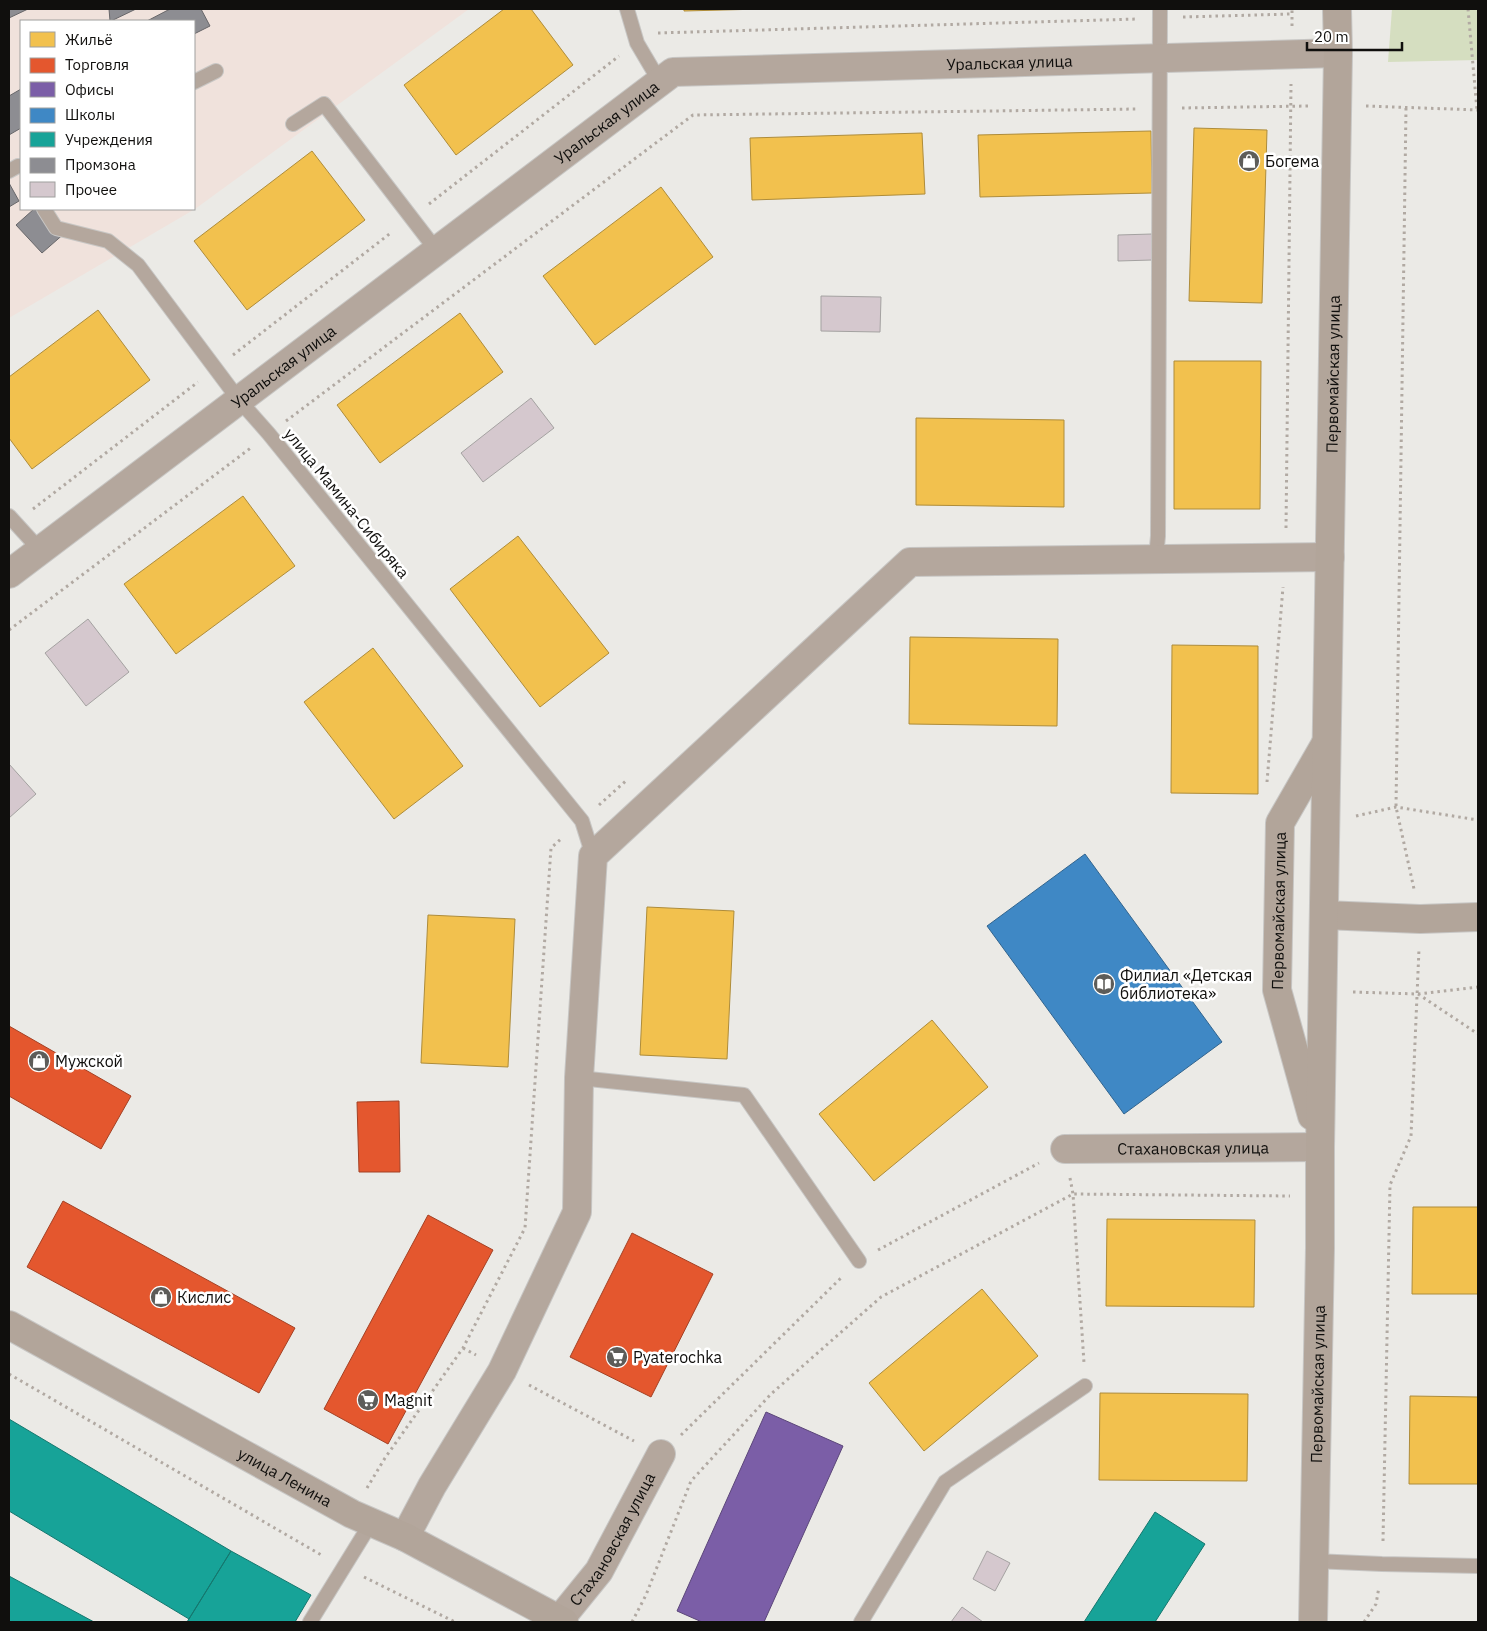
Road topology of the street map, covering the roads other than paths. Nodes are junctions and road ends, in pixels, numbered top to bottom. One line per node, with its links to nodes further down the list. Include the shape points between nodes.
1 (627, 9): 8 (lane, via 636,43)
2 (1160, 9): 5 (lane)
3 (1337, 9): 4 (main road, Первомайская улица)
4 (1338, 52): 5 (street, Уральская улица); 15 (main road, Первомайская улица)
5 (1159, 58): 8 (street, Уральская улица, via 673,72); 16 (lane)
6 (216, 71): 7 (lane)
7 (195, 82)
8 (660, 82): 11 (street, Уральская улица)
9 (293, 124): 11 (lane, via 324,104)
10 (45, 210): 12 (lane, улица Мамина-Сибиряка, via 56,228 108,241 138,265)
11 (437, 251): 12 (street, Уральская улица)
12 (239, 400): 14 (street, Уральская улица); 19 (lane, улица Мамина-Сибиряка, via 582,821)
13 (9, 516): 14 (lane)
14 (40, 550): 17 (street, Уральская улица)
15 (1330, 557): 16 (street); 18 (main road, Первомайская улица)
16 (1156, 558): 19 (street, via 910,562)
17 (9, 574)
18 (1327, 741): 20 (main road, Первомайская улица); 23 (main road, Первомайская улица, via 1280,823 1277,990)
19 (593, 856): 22 (street)
20 (1324, 915): 21 (main road, via 1420,919); 23 (main road, Первомайская улица)
21 (1478, 917)
22 (579, 1078): 25 (lane, via 744,1095); 30 (street, via 577,1212 502,1371)
23 (1320, 1146): 24 (street, Стахановская улица); 31 (main road, Первомайская улица)
24 (1065, 1149)
25 (859, 1261)
26 (9, 1325): 29 (main road, улица Ленина)
27 (1085, 1386): 35 (lane, via 945,1482)
28 (661, 1454): 33 (street, Стахановская улица, via 599,1570)
29 (361, 1519): 30 (main road, улица Ленина); 34 (lane, via 343,1567)
30 (405, 1537): 33 (main road, улица Ленина)
31 (1314, 1561): 32 (lane); 36 (main road, Первомайская улица)
32 (1478, 1566)
33 (562, 1621)
34 (310, 1622)
35 (861, 1622)
36 (1313, 1622)

